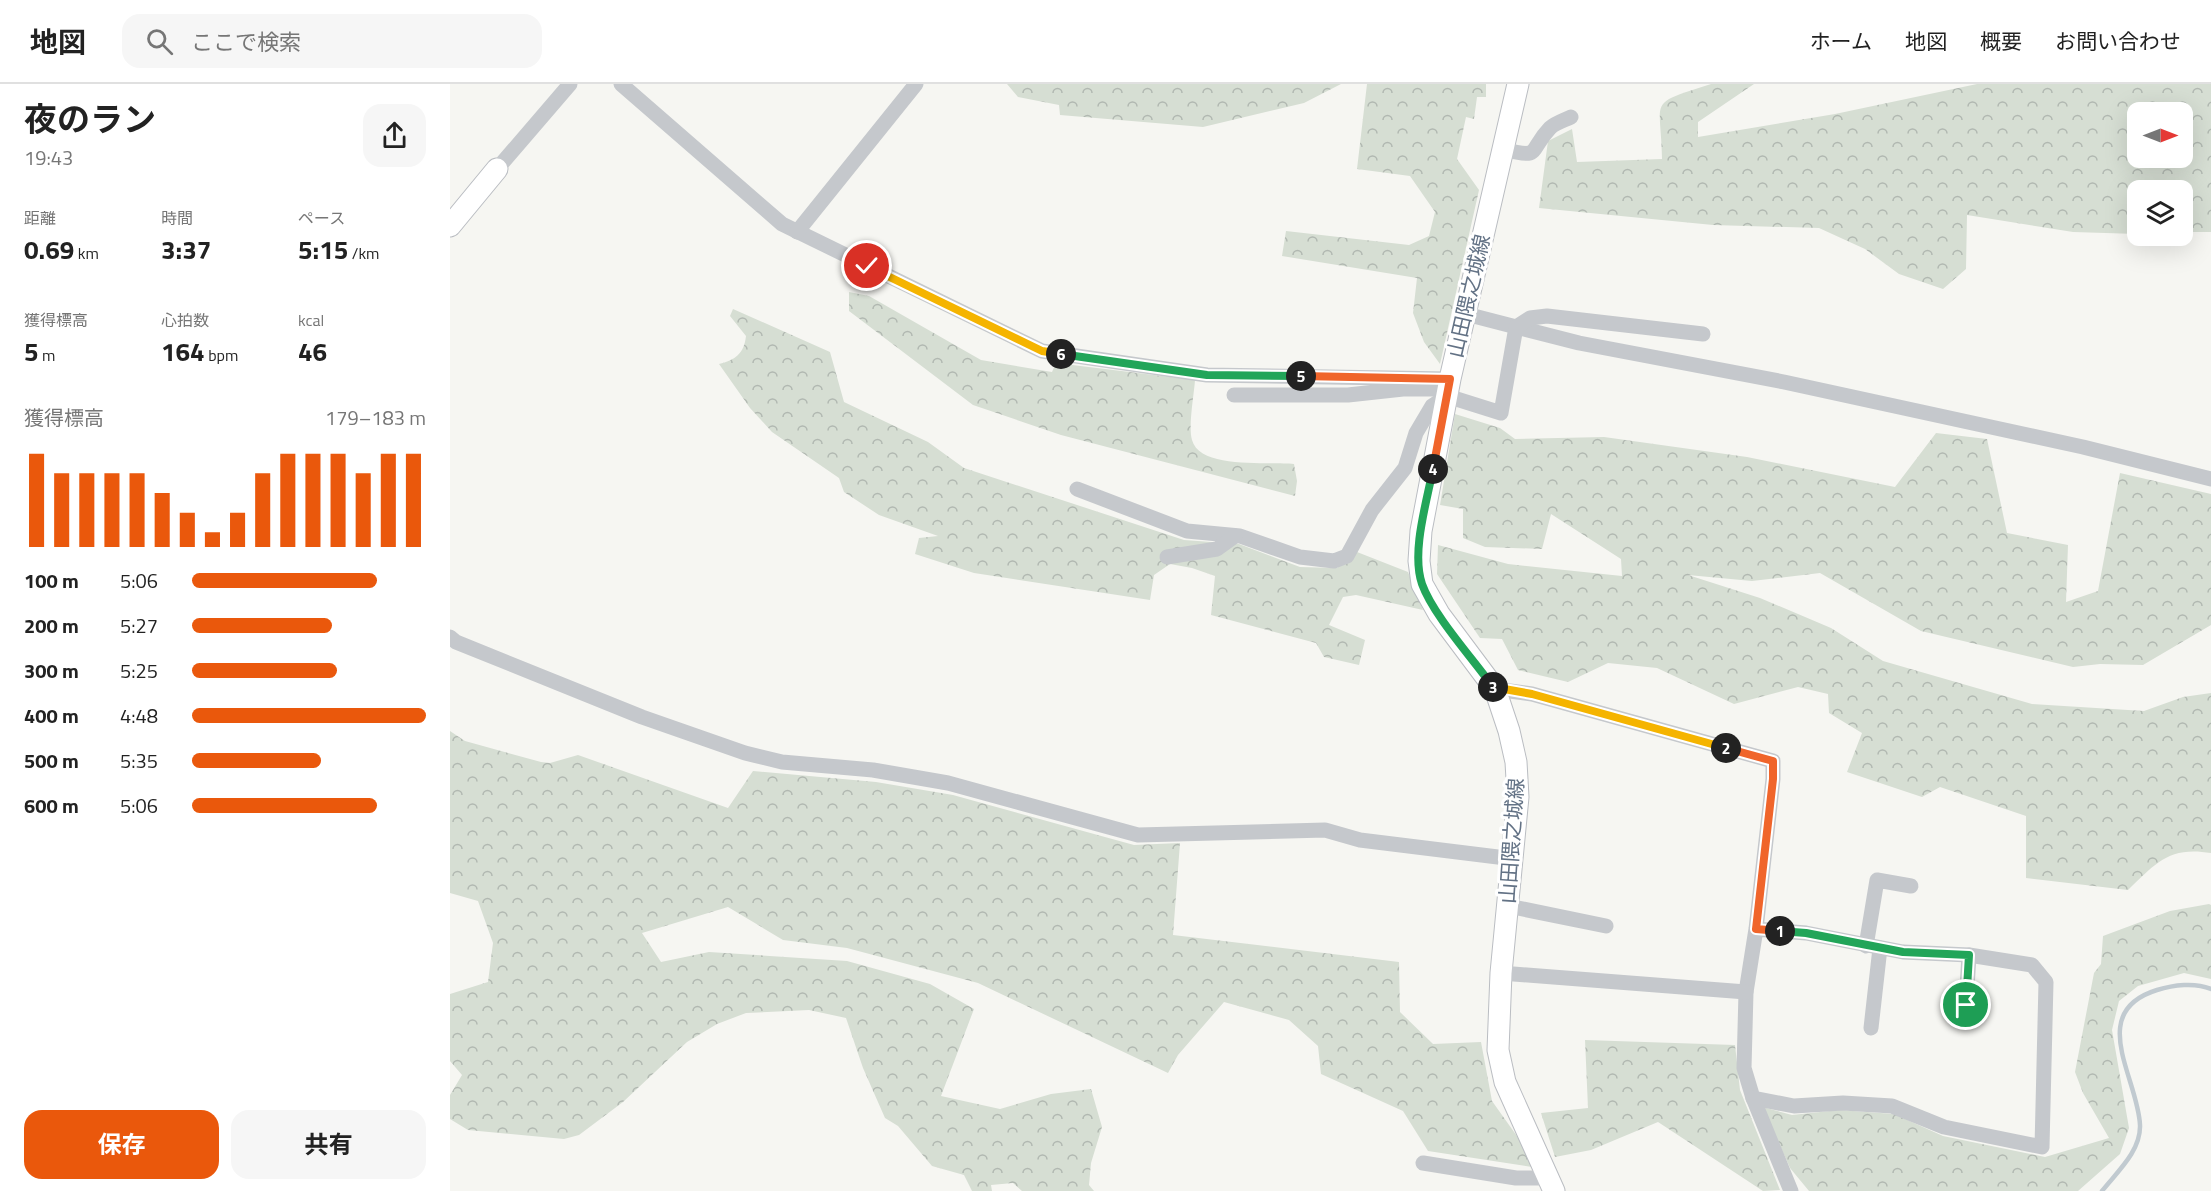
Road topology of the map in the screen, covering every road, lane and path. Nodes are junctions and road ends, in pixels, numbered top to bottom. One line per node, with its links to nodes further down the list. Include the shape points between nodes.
1 (570, 84): 7 (street)
2 (621, 84): 9 (street, via 782,224)
3 (916, 84): 9 (street)
4 (1518, 84): 6 (main road, 山田隈之城線)
5 (1571, 117): 6 (street, via 1551,127 1535,152 1526,155)
6 (1502, 149): 10 (main road, 山田隈之城線)
7 (497, 169): 8 (main road)
8 (450, 226)
9 (797, 232): 13 (street, via 1042,351 1207,375)
10 (1466, 314): 11 (street); 13 (main road, 山田隈之城線)
11 (1516, 327): 12 (street, via 1530,318 1547,316); 13 (street, via 1501,413); 15 (street, via 2083,447)
12 (1704, 334)
13 (1449, 388): 14 (street, via 1348,395); 17 (street, via 1432,406 1416,433 1405,468 1372,510 1347,555 1334,561 1300,557); 20 (main road, 山田隈之城線, via 1421,531 1422,584 1439,614)
14 (1234, 395)
15 (2211, 479)
16 (1077, 489): 17 (street, via 1187,531)
17 (1235, 536): 18 (street, via 1217,549)
18 (1167, 557)
19 (450, 637): 21 (street, via 570,690 745,753 782,762 873,770 948,783 1138,835 1325,830 1360,840)
20 (1495, 689): 21 (main road, 山田隈之城線, via 1516,762); 25 (street, via 1532,694 1773,761)
21 (1514, 859): 23 (main road, 山田隈之城線)
22 (1911, 886): 26 (street, via 1877,880)
23 (1508, 906): 24 (street); 28 (main road, 山田隈之城線)
24 (1606, 926)
25 (1756, 929): 26 (street, via 1806,933); 29 (street)
26 (1873, 947): 27 (street); 31 (street)
27 (1969, 955): 30 (street); 32 (street, via 2032,965 2046,982 2043,1147 1944,1127 1892,1106 1794,1106)
28 (1501, 974): 29 (street); 34 (main road, 山田隈之城線, via 1501,1066)
29 (1746, 992): 32 (street, via 1744,1068)
30 (1966, 1005)
31 (1871, 1028)
32 (1753, 1098): 35 (street)
33 (1423, 1163): 34 (street)
34 (1551, 1185)
35 (1791, 1191)

